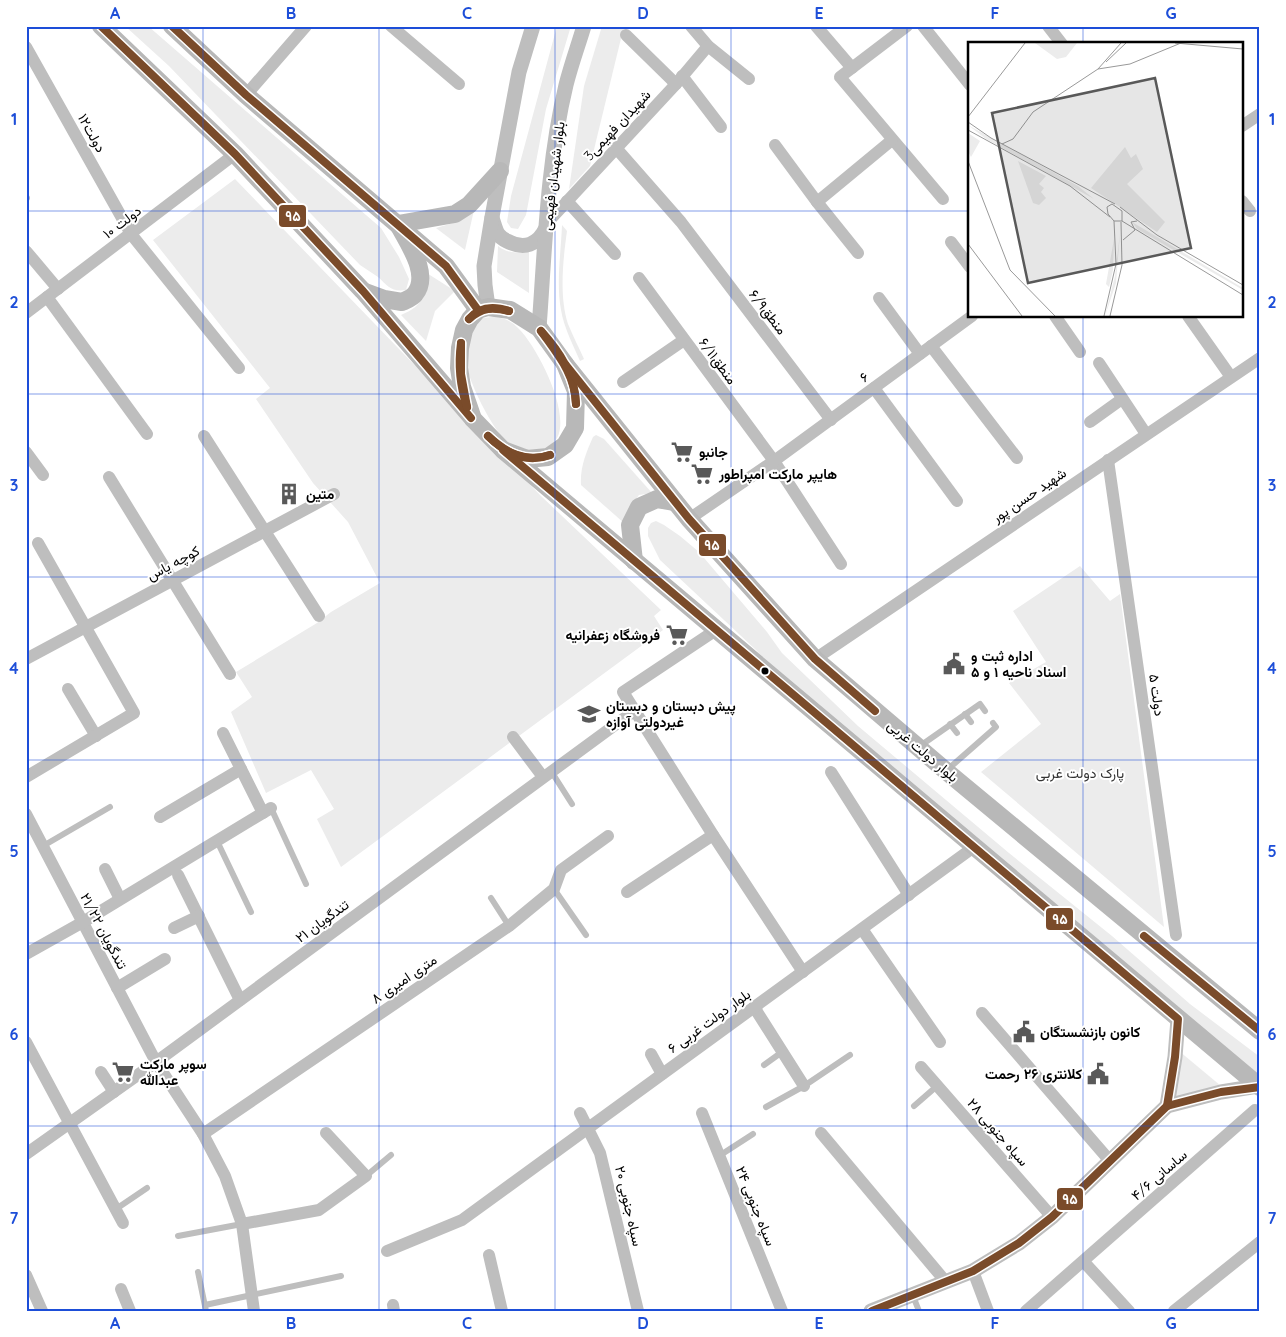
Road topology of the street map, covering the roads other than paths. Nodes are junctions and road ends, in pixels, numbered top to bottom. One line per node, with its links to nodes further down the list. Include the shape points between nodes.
1 (101, 26): 28 (main road)
2 (172, 26): 21 (main road)
3 (306, 26): 21 (street)
4 (390, 26): 20 (street)
5 (533, 26): 29 (street, via 519,72)
6 (584, 26): 37 (street, بلوار شهیدان فهیمی, via 566,85)
7 (691, 26): 14 (street)
8 (816, 26): 16 (street)
9 (907, 26): 16 (street)
10 (923, 26): 19 (street)
11 (1048, 26): 13 (street)
12 (626, 35): 18 (street)
13 (1060, 42)
14 (708, 46): 17 (street); 18 (street, 3شهیدان فهیمی)
15 (26, 47): 38 (street, ۱۲دولت)
16 (852, 68): 25 (street, via 840,76)
17 (749, 79)
18 (679, 80): 24 (street); 27 (street, 3شهیدان فهیمی)
19 (968, 82)
20 (459, 84)
21 (246, 95): 36 (main road)
22 (1260, 114): 23 (street)
23 (1244, 125)
24 (721, 127)
25 (892, 140): 30 (street); 32 (street)
26 (775, 145): 32 (street)
27 (616, 148): 31 (street, 3شهیدان فهیمی); 68 (street, منطق۶/۹, via 681,222)
28 (235, 154): 38 (street, ۱۰ دولت); 46 (main road)
29 (500, 171): 35 (street); 36 (main road, via 469,205 455,214)
30 (943, 200)
31 (567, 201): 37 (street, 3شهیدان فهیمی); 42 (street)
32 (817, 202): 41 (street)
33 (1244, 204): 34 (street)
34 (1250, 211)
35 (492, 217): 37 (street, via 498,234 517,246 532,244 543,234); 49 (street, via 484,266)
36 (398, 224): 46 (main road, via 418,264 421,281 415,295 402,302); 49 (main road, via 446,266)
37 (546, 225): 54 (street, بلوار شهیدان فهیمی)
38 (131, 234): 45 (street, ۱۰ دولت); 62 (street, ۱۲دولت)
39 (951, 242): 43 (street)
40 (27, 252): 45 (street)
41 (858, 253)
42 (615, 254)
43 (968, 264)
44 (639, 278): 55 (street, منطق۶/۱۱)
45 (58, 289): 47 (street, ۱۰ دولت)
46 (363, 291): 67 (main road)
47 (47, 297): 50 (street, ۱۰ دولت); 70 (street)
48 (879, 298): 58 (street)
49 (483, 308): 54 (main road, via 510,310); 67 (main road, via 470,319 464,330 460,358 462,387)
50 (26, 313)
51 (969, 318): 56 (street, ۶)
52 (1056, 318): 57 (street)
53 (1189, 318): 63 (street)
54 (539, 328): 61 (main road)
55 (684, 340): 64 (street); 77 (street, منطق۶/۱۱)
56 (931, 346): 58 (street, ۶); 75 (street)
57 (1080, 352)
58 (920, 354): 65 (street, ۶)
59 (1260, 358): 63 (street, شهید حسن پور)
60 (1099, 363): 66 (street)
61 (566, 364): 73 (main road, via 576,392 576,406 574,428 565,445 548,457 527,459); 82 (main road, بلوار دولت غربی)
62 (239, 368)
63 (1231, 377): 71 (street, شهید حسن پور)
64 (623, 382)
65 (874, 388): 68 (street, ۶); 81 (street)
66 (1122, 399): 69 (street); 71 (street)
67 (473, 419): 73 (main road)
68 (831, 420): 77 (street, ۶)
69 (1090, 422)
70 (147, 434)
71 (1146, 434): 76 (street, شهید حسن پور)
72 (204, 436): 84 (street)
73 (503, 450): 86 (main road)
74 (26, 452): 78 (street)
75 (1016, 458)
76 (1108, 460): 93 (street, شهید حسن پور); 137 (street, ۵ دولت)
77 (774, 461): 83 (street, ۶); 87 (street, منطق۶/۱۱)
78 (44, 475)
79 (109, 477): 88 (street)
80 (334, 494): 84 (street, کوچه یاس)
81 (957, 501)
82 (675, 502): 83 (main road, بلوار دولت غربی); 86 (main road, via 657,499 639,508 630,525)
83 (689, 519): 93 (main road, بلوار دولت غربی)
84 (266, 531): 88 (street, کوچه یاس); 89 (street)
85 (38, 543): 90 (street)
86 (634, 561): 91 (main road)
87 (841, 564)
88 (173, 580): 90 (street, کوچه یاس); 94 (street)
89 (319, 616)
90 (86, 627): 92 (street, کوچه یاس); 104 (street, via 134,713)
91 (716, 630): 96 (street, via 623,692); 121 (main road)
92 (26, 659)
93 (816, 659): 106 (main road, بلوار دولت غربی)
94 (230, 674)
95 (68, 689): 104 (street)
96 (634, 711): 110 (street, ۲۱ تندگویان); 117 (street)
97 (984, 711): 98 (lane, via 980,704)
98 (965, 714): 99 (lane); 101 (lane)
99 (971, 722)
100 (994, 723): 108 (lane, via 996,727 968,747)
101 (950, 724): 103 (lane); 106 (lane)
102 (223, 733): 107 (street)
103 (957, 733)
104 (96, 736): 111 (street)
105 (513, 737): 110 (street)
106 (918, 747): 108 (main road, بلوار دولت غربی)
107 (241, 769): 114 (street); 116 (street)
108 (946, 771): 146 (main road, بلوار دولت غربی)
109 (831, 772): 127 (street)
110 (547, 774): 112 (lane); 142 (street, ۲۱ تندگویان)
111 (26, 777)
112 (572, 804)
113 (110, 807): 120 (lane)
114 (267, 811): 119 (street); 124 (lane)
115 (26, 814): 120 (street, ۲۱/۲۲ تندگویان)
116 (160, 817)
117 (713, 835): 126 (street); 140 (street)
118 (608, 836): 125 (street, ۸ متری امیری, via 561,870)
119 (216, 841): 129 (street); 130 (lane)
120 (43, 846): 132 (street, ۲۱/۲۲ تندگویان)
121 (974, 847): 127 (street, بلوار دولت غربی ۶); 145 (main road)
122 (105, 869): 129 (street)
123 (178, 875): 131 (street)
124 (306, 884)
125 (554, 889): 133 (street, ۸ متری امیری); 136 (lane)
126 (627, 892)
127 (909, 895): 135 (street, بلوار دولت غربی ۶)
128 (491, 898): 133 (lane)
129 (120, 899): 132 (street)
130 (251, 912)
131 (199, 916): 134 (street); 142 (street)
132 (82, 922): 138 (street); 141 (street, ۲۱/۲۲ تندگویان)
133 (509, 926): 171 (street, ۸ متری امیری)
134 (174, 928)
135 (862, 929): 140 (street, بلوار دولت غربی ۶); 148 (street)
136 (586, 935)
137 (1176, 935)
138 (26, 954)
139 (165, 958): 141 (street)
140 (803, 972): 143 (street, بلوار دولت غربی ۶)
141 (117, 988): 152 (street, ۲۱/۲۲ تندگویان)
142 (240, 1000): 152 (street, ۲۱ تندگویان)
143 (754, 1007): 149 (street); 156 (street, بلوار دولت غربی ۶)
144 (982, 1012): 176 (street)
145 (1178, 1019): 159 (main road); 162 (street)
146 (1260, 1031)
147 (26, 1042): 167 (street)
148 (940, 1042)
149 (782, 1052): 153 (lane); 157 (street)
150 (651, 1054): 156 (street)
151 (850, 1055): 157 (lane)
152 (156, 1062): 160 (street, ۲۱ تندگویان); 171 (street, ۲۱/۲۲ تندگویان)
153 (764, 1064)
154 (921, 1068): 158 (street, ۲۸ سپاه جنوبی)
155 (101, 1072): 160 (street)
156 (662, 1074): 168 (street, بلوار دولت غربی ۶)
157 (804, 1086): 163 (lane)
158 (938, 1086): 161 (lane); 180 (street, ۲۸ سپاه جنوبی)
159 (1259, 1087): 162 (street, via 1220,1092)
160 (114, 1092): 167 (street, ۲۱ تندگویان)
161 (914, 1106)
162 (1167, 1106): 176 (street)
163 (766, 1107)
164 (1255, 1110): 187 (street, ۴/۶ ساسانی)
165 (580, 1113): 168 (street, ۲۰ سپاه جنوبی)
166 (702, 1113): 175 (street, ۲۴ سپاه جنوبی)
167 (68, 1124): 173 (street, ۲۱ تندگویان); 179 (street)
168 (588, 1128): 185 (street, بلوار دولت غربی ۶, via 462,1220); 201 (street, ۲۰ سپاه جنوبی, via 600,1153)
169 (326, 1133): 177 (street)
170 (821, 1133): 192 (street)
171 (203, 1134): 182 (street, ۲۱/۲۲ تندگویان, via 225,1176)
172 (752, 1134): 175 (lane)
173 (26, 1154)
174 (391, 1155): 177 (lane)
175 (719, 1156): 202 (street, ۲۴ سپاه جنوبی)
176 (1110, 1162): 180 (street)
177 (366, 1176): 182 (street, via 320,1210)
178 (147, 1188): 179 (lane)
179 (116, 1209): 181 (street)
180 (1052, 1217): 188 (street, via 1019,1243)
181 (123, 1223)
182 (242, 1224): 183 (lane); 194 (street, ۲۱/۲۲ تندگویان)
183 (178, 1236)
184 (1260, 1242): 208 (street)
185 (387, 1251)
186 (489, 1255): 200 (street)
187 (1084, 1262): 206 (street, ۴/۶ ساسانی); 207 (street)
188 (973, 1271): 192 (street); 205 (street)
189 (198, 1272): 196 (lane)
190 (26, 1275): 197 (street)
191 (341, 1276): 194 (lane)
192 (946, 1282): 195 (street)
193 (121, 1289): 198 (street)
194 (252, 1294): 196 (lane); 199 (street, ۲۱/۲۲ تندگویان)
195 (913, 1295): 203 (street); 204 (lane)
196 (206, 1308)
197 (42, 1311)
198 (130, 1311)
199 (254, 1311)
200 (502, 1311)
201 (638, 1311)
202 (782, 1311)
203 (871, 1311)
204 (919, 1311)
205 (988, 1311)
206 (1026, 1311)
207 (1129, 1311)
208 (1174, 1311)

